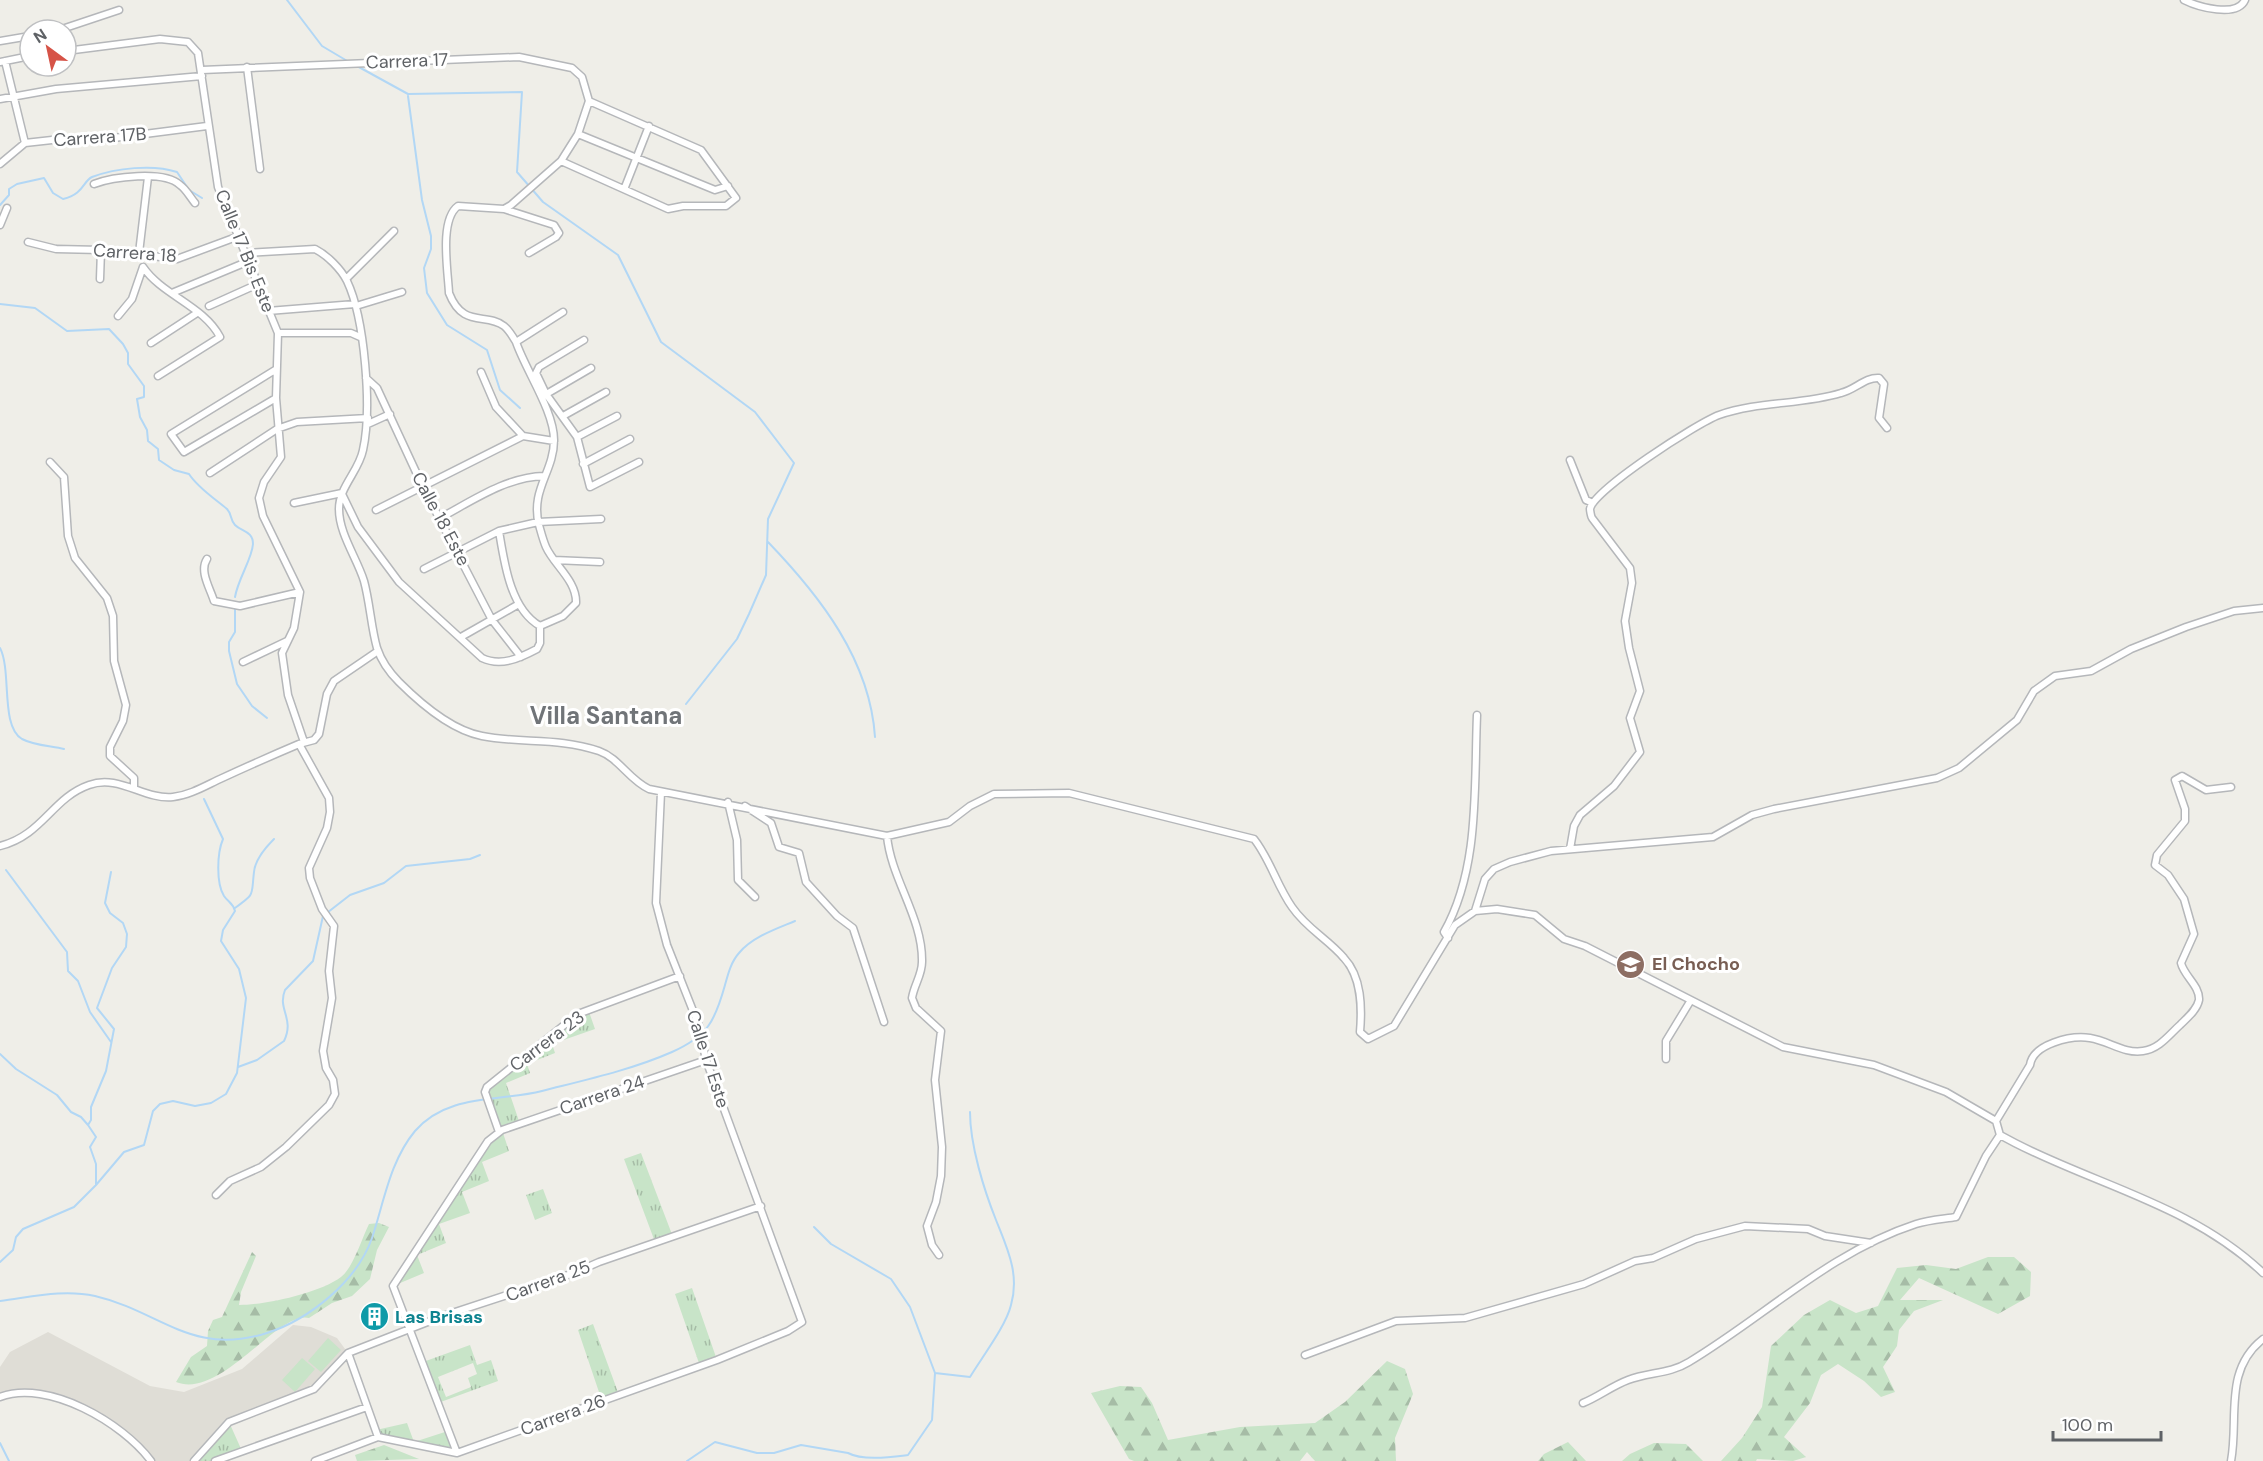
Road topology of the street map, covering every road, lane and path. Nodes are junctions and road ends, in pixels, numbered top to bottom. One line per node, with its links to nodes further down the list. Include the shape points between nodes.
1 (2184, 0): 2 (street, via 2198,6 2235,9)
2 (2245, 0)
3 (119, 10): 4 (street)
4 (78, 24)
5 (18, 38): 6 (street)
6 (0, 41)
7 (78, 49): 11 (street, Calle 17 Bis Este, via 160,39 188,42 198,53)
8 (18, 58): 9 (street)
9 (2, 61): 12 (street)
10 (247, 67): 11 (street, Carrera 17); 14 (street, Carrera 17, via 519,57 572,68 582,77); 22 (street)
11 (202, 73): 12 (street, Carrera 17); 15 (street, Calle 17 Bis Este)
12 (12, 96): 13 (street, Carrera 17); 18 (street)
13 (0, 99)
14 (589, 101): 16 (street); 17 (street)
15 (207, 126): 18 (street, Carrera 17B, via 98,140); 32 (street, Calle 17 Bis Este, via 218,187)
16 (649, 126): 19 (street); 25 (street, via 701,150)
17 (578, 134): 19 (street); 20 (street)
18 (25, 143): 21 (street)
19 (636, 160): 25 (street, via 715,190); 26 (street)
20 (561, 161): 26 (street); 29 (street)
21 (0, 164)
22 (260, 169)
23 (148, 177): 24 (street, via 110,177); 27 (street, via 180,184); 35 (street)
24 (93, 184)
25 (728, 186): 26 (street, via 735,194 734,202 711,208 668,209)
26 (625, 188)
27 (195, 203)
28 (7, 208): 30 (street)
29 (504, 209): 37 (street, via 557,228 556,237); 53 (street, via 458,206 449,214 449,293 459,310 480,321 504,326)
30 (0, 225)
31 (394, 231): 40 (street)
32 (239, 236): 35 (street, Carrera 18, via 182,258); 36 (street, Calle 17 Bis Este)
33 (28, 242): 34 (street, Carrera 18, via 56,249)
34 (101, 250): 35 (street, Carrera 18); 39 (street)
35 (139, 253)
36 (246, 253): 38 (street, Calle 17 Bis Este); 40 (street, via 315,249)
37 (529, 253)
38 (249, 261): 41 (street, Calle 17 Bis Este); 43 (street)
39 (100, 279)
40 (346, 279): 44 (street)
41 (258, 284): 45 (street); 46 (street, Calle 17 Bis Este)
42 (402, 292): 44 (street)
43 (172, 293): 48 (street); 49 (street, via 143,267 132,298)
44 (355, 305): 46 (street); 51 (street)
45 (209, 306)
46 (268, 311): 50 (street, Calle 17 Bis Este)
47 (563, 312): 53 (street)
48 (197, 313): 54 (street); 58 (street, via 221,339)
49 (118, 316)
50 (278, 333): 51 (street); 56 (street, Calle 17 Bis Este)
51 (360, 336): 59 (street)
52 (584, 339): 61 (street, via 536,370)
53 (516, 342): 61 (street)
54 (152, 343)
55 (591, 368): 61 (street)
56 (275, 370): 62 (street, Calle 17 Bis Este); 62 (street, via 172,432 184,452)
57 (481, 372): 69 (street, via 496,407)
58 (158, 376)
59 (366, 378): 63 (street, Calle 18 Este, via 377,388); 66 (street)
60 (606, 392): 64 (street)
61 (543, 396): 64 (street); 72 (street)
62 (276, 398): 68 (street, Calle 17 Bis Este)
63 (390, 414): 66 (street); 79 (street, Calle 18 Este)
64 (563, 416): 70 (street)
65 (617, 416): 70 (street)
66 (368, 421): 68 (street, via 297,422); 80 (street, via 362,454)
67 (1887, 428): 82 (street, via 1879,418 1884,384 1879,378 1844,393 1719,415 1678,437)
68 (277, 429): 77 (street); 93 (street, Calle 17 Bis Este, via 280,457 259,498 263,516)
69 (523, 436): 72 (street); 79 (street)
70 (577, 437): 76 (street)
71 (630, 439): 76 (street)
72 (554, 441): 78 (street)
73 (1570, 460): 82 (street, via 1586,500)
74 (50, 462): 106 (street, via 64,477 68,536 75,558 107,598 113,616 114,661 126,705 110,756 134,778)
75 (639, 462): 76 (street, via 593,487 589,486)
76 (583, 464)
77 (210, 473)
78 (544, 476): 84 (street, via 506,484); 86 (street, via 536,499)
79 (422, 485): 83 (street); 84 (street, Calle 18 Este)
80 (342, 493): 81 (street); 98 (street, via 358,526 399,582); 100 (street, via 339,509 343,529 364,580)
81 (294, 503)
82 (1593, 503): 112 (street, via 1592,518 1630,568 1632,582 1625,621 1640,691 1630,718 1640,752 1614,786 1580,815)
83 (376, 510)
84 (440, 518): 88 (street, Calle 18 Este)
85 (601, 519): 86 (street)
86 (538, 522): 87 (street); 90 (street)
87 (499, 531): 88 (street); 94 (street, via 506,570)
88 (458, 553): 92 (street); 96 (street, Calle 18 Este)
89 (207, 559): 93 (street, via 204,572 214,601 240,606)
90 (554, 560): 91 (street); 97 (street, via 572,585 576,603 562,616)
91 (600, 562)
92 (424, 569)
93 (300, 592): 99 (street, via 294,628)
94 (519, 604): 96 (street); 97 (street)
95 (2263, 608): 112 (street, via 2234,611 2186,627 2091,671 2055,676 2034,691 2018,720 1959,768 1937,778 1774,809 1752,815 1713,837)
96 (492, 620): 98 (street); 101 (street, Calle 18 Este)
97 (540, 626): 101 (street, via 537,649)
98 (461, 637): 101 (street, via 482,658 492,662)
99 (287, 641): 102 (street); 104 (street, via 282,653 283,672)
100 (378, 651): 104 (street, via 334,681 327,694 319,734); 107 (street, via 398,681 461,729 503,739 564,741 601,752 637,783)
101 (521, 657)
102 (243, 662)
103 (1477, 715): 115 (street, via 1466,873 1460,901 1444,932)
104 (302, 743): 106 (street, via 185,795 162,798); 124 (street, via 329,798 327,828 309,867 322,909 334,926 329,971 332,998 323,1051 335,1094 286,1147 261,1167 230,1181)
105 (2231, 787): 121 (street, via 2206,790 2178,776 2175,780 2185,821 2157,855 2155,865 2168,875 2184,899 2194,934 2181,963 2199,999 2192,1013 2161,1044 2145,1051 2128,1052 2087,1037 2039,1047)
106 (134, 788): 111 (street, via 116,782 90,784 70,795 32,832)
107 (661, 792): 108 (street); 116 (street, Calle 17 Este, via 657,903 667,945)
108 (728, 802): 109 (street); 113 (street, via 737,840 736,874)
109 (744, 805): 110 (street); 118 (street, via 771,823 779,848 799,853 806,882 853,928)
110 (887, 836): 115 (street, via 949,822 994,794 1069,793 1254,839 1296,914 1352,969 1362,1010 1360,1032 1368,1039 1394,1026); 127 (street, via 922,959 912,998 916,1008 941,1031 935,1080 941,1176 927,1226)
111 (0, 846)
112 (1570, 849): 114 (street, via 1494,869 1485,879)
113 (755, 897)
114 (1475, 911): 115 (street, via 1455,925); 117 (street, via 1497,909 1535,915 1564,939)
115 (1448, 938)
116 (680, 976): 120 (street, Calle 17 Este, via 699,1026); 122 (street, Carrera 23, via 578,1014 486,1089)
117 (1691, 1000): 119 (street, via 1666,1041); 121 (street, via 1792,1051 1874,1065 1946,1092)
118 (884, 1023)
119 (1666, 1059)
120 (706, 1060): 122 (street, Carrera 24); 125 (street, Calle 17 Este)
121 (1996, 1121): 123 (street)
122 (499, 1132): 130 (street, via 488,1141 393,1286)
123 (2000, 1135): 126 (street, via 1958,1216 1918,1223); 128 (street, via 2201,1226)
124 (216, 1195)
125 (761, 1206): 129 (street, Calle 17 Este); 130 (street, Carrera 25)
126 (1871, 1243): 133 (street, via 1808,1230 1745,1226 1696,1239 1584,1284 1465,1318 1396,1321); 135 (street, via 1777,1300 1750,1323 1688,1363 1627,1380)
127 (939, 1256)
128 (2263, 1273)
129 (802, 1318): 138 (street, Carrera 26, via 800,1324 788,1331 717,1360)
130 (410, 1329): 132 (street, Carrera 25); 138 (street)
131 (2263, 1339): 143 (street, via 2252,1347 2238,1378)
132 (348, 1353): 136 (street); 140 (street, Carrera 25, via 314,1389 229,1422)
133 (1305, 1355)
134 (2, 1395): 139 (street, via 38,1392 100,1416 138,1444)
135 (1582, 1403)
136 (367, 1407): 137 (street); 141 (street)
137 (378, 1437): 138 (street); 142 (street)
138 (457, 1454)
139 (151, 1461)
140 (194, 1461)
141 (215, 1461)
142 (315, 1461)
143 (2231, 1461)

